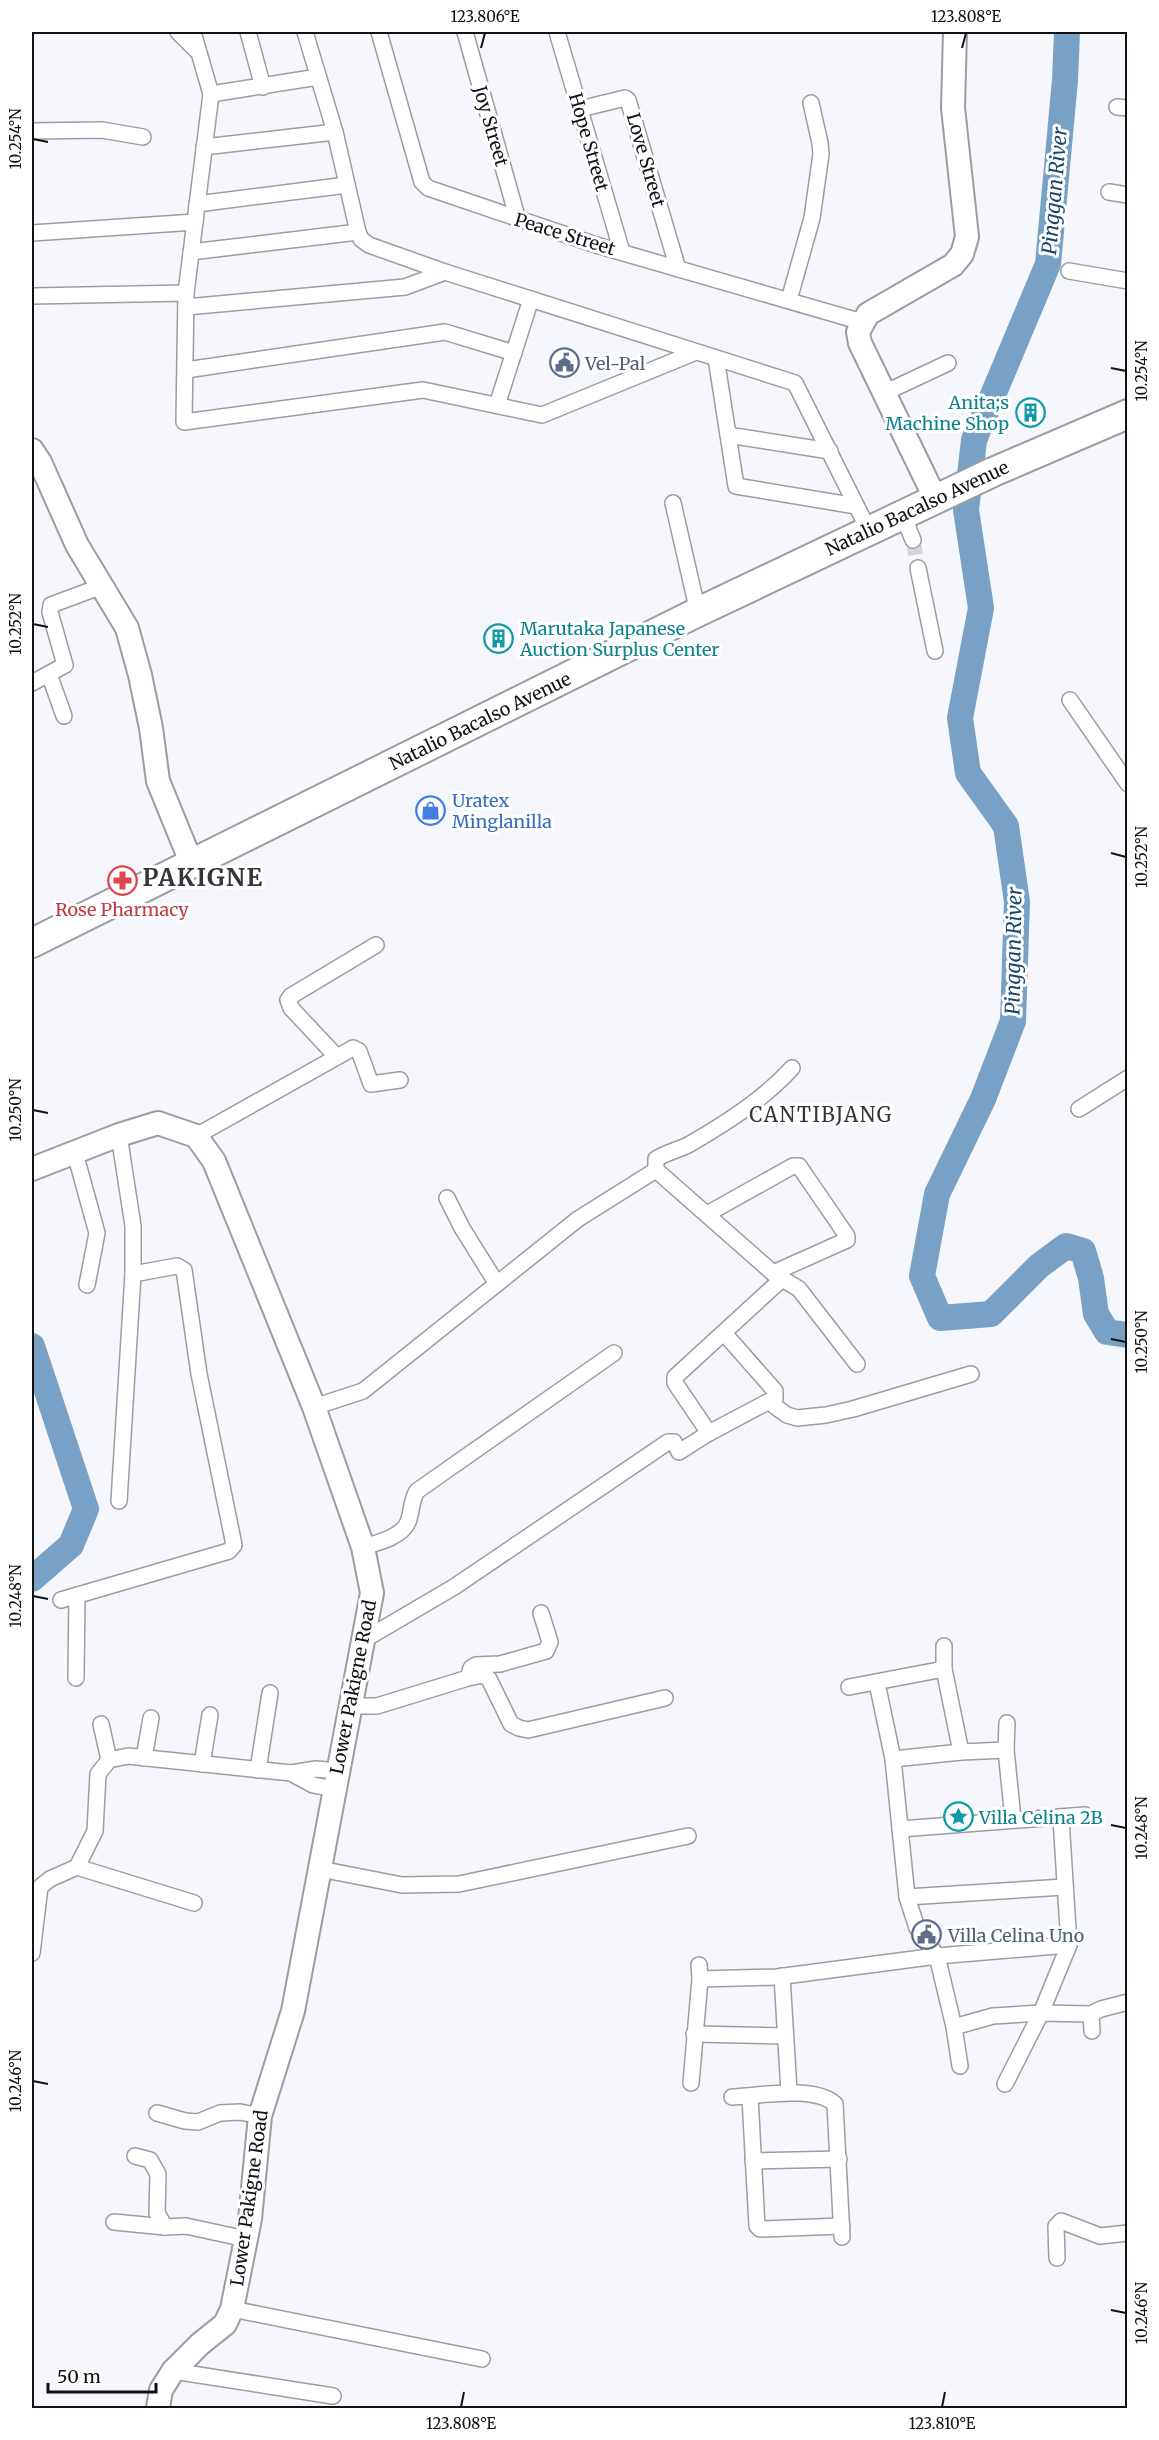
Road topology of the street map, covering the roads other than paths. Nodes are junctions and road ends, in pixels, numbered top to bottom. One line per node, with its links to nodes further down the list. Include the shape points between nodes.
1 (178, 32): 9 (street)
2 (193, 32): 9 (street)
3 (248, 32): 11 (street)
4 (305, 32): 10 (street)
5 (379, 32): 23 (street, Peace Street, via 425,185)
6 (465, 32): 23 (street, Joy Street)
7 (557, 32): 14 (street, Hope Street)
8 (955, 32): 37 (street, via 953,108 967,222 966,244 953,265 868,314)
9 (200, 55): 12 (street)
10 (318, 77): 11 (street); 16 (street)
11 (263, 87): 12 (street)
12 (211, 94): 18 (street)
13 (811, 103): 36 (street, via 821,154 812,218)
14 (580, 109): 28 (street, Hope Street); 29 (street, Love Street, via 628,100)
15 (32, 131): 17 (street, via 102,130)
16 (335, 132): 18 (street); 19 (street)
17 (143, 136)
18 (204, 147): 22 (street)
19 (347, 185): 22 (street); 26 (street)
20 (1109, 192): 21 (street)
21 (1128, 195)
22 (197, 204): 24 (street)
23 (518, 220): 28 (street, Peace Street)
24 (195, 222): 25 (street); 27 (street)
25 (32, 232)
26 (358, 232): 27 (street); 31 (street, via 369,245)
27 (191, 252): 35 (street)
28 (622, 252): 29 (street, Peace Street)
29 (678, 268): 36 (street, Peace Street)
30 (1069, 271): 32 (street)
31 (445, 272): 34 (street); 35 (street, via 405,287)
32 (1128, 281)
33 (32, 297): 35 (street)
34 (531, 299): 38 (street); 39 (street)
35 (186, 300): 42 (street)
36 (789, 300): 37 (street, Peace Street)
37 (862, 322): 43 (street, via 858,332 860,343)
38 (696, 352): 40 (street); 44 (street, via 542,415)
39 (513, 353): 42 (street, via 446,332); 44 (street)
40 (716, 358): 46 (street); 48 (street, via 795,384)
41 (948, 363): 43 (street)
42 (186, 370): 44 (street, via 184,422 423,390)
43 (884, 393): 49 (street)
44 (496, 405)
45 (1128, 414): 49 (highway, Natalio Bacalso Avenue)
46 (728, 435): 48 (street); 51 (street, via 736,486)
47 (32, 450): 54 (street, via 77,545)
48 (830, 451): 51 (street)
49 (943, 496): 52 (highway, Natalio Bacalso Avenue, via 908,528)
50 (673, 503): 55 (street)
51 (856, 506): 52 (street)
52 (869, 531): 55 (highway, Natalio Bacalso Avenue)
53 (918, 568): 56 (street)
54 (102, 586): 57 (street, via 50,608 65,662 64,667); 62 (street, via 127,628 151,728 158,781)
55 (698, 612): 62 (highway, Natalio Bacalso Avenue)
56 (935, 651)
57 (49, 674): 58 (street); 60 (street)
58 (32, 683)
59 (1070, 700): 61 (street)
60 (64, 716)
61 (1128, 784)
62 (191, 862): 63 (highway, Natalio Bacalso Avenue)
63 (32, 943)
64 (376, 945): 65 (street, via 288,1000)
65 (336, 1056): 68 (street, via 358,1048 371,1083); 71 (street)
66 (792, 1068): 74 (street, via 774,1088 727,1120 687,1146 667,1151 656,1160)
67 (1128, 1078): 69 (street)
68 (400, 1080)
69 (1079, 1109)
70 (119, 1135): 71 (street, via 158,1123); 72 (street); 77 (street, via 133,1226)
71 (196, 1136): 86 (street, Lower Pakigne Road, via 214,1161)
72 (75, 1153): 73 (street); 80 (street, via 97,1233)
73 (32, 1169)
74 (656, 1170): 76 (street); 79 (street, via 578,1219)
75 (447, 1198): 79 (street)
76 (707, 1214): 78 (street); 78 (street, via 799,1166 847,1240)
77 (133, 1274): 88 (street); 90 (street, via 177,1266 184,1270 199,1374 234,1545 230,1551)
78 (777, 1276): 81 (street); 83 (street, via 799,1289)
79 (497, 1284): 86 (street, via 363,1391)
80 (87, 1285)
81 (724, 1333): 85 (street, via 776,1391); 87 (street, via 675,1380)
82 (614, 1353): 89 (street, via 417,1491 403,1529 382,1542)
83 (857, 1364)
84 (971, 1374): 85 (street, via 820,1416 797,1418)
85 (769, 1402): 87 (street)
86 (314, 1407): 89 (street, Lower Pakigne Road)
87 (709, 1433): 93 (street, via 679,1452 674,1442 668,1442 454,1587)
88 (119, 1501)
89 (363, 1547): 93 (street, Lower Pakigne Road, via 372,1593)
90 (77, 1595): 91 (street); 96 (street)
91 (61, 1600)
92 (541, 1613): 97 (street, via 550,1642 546,1651 500,1664 476,1665)
93 (362, 1641): 102 (street, Lower Pakigne Road)
94 (944, 1646): 95 (street)
95 (944, 1669): 98 (street); 108 (street)
96 (76, 1678)
97 (468, 1678): 101 (street, via 487,1677 511,1724 528,1730); 102 (street, via 377,1706)
98 (877, 1683): 99 (street); 111 (street)
99 (849, 1687)
100 (270, 1693): 113 (street)
101 (664, 1698)
102 (349, 1706): 114 (street, Lower Pakigne Road)
103 (210, 1715): 112 (street)
104 (151, 1718): 109 (street)
105 (1007, 1723): 107 (street)
106 (101, 1724): 110 (street)
107 (1006, 1750): 108 (street); 116 (street)
108 (961, 1752): 111 (street)
109 (144, 1758): 110 (street); 112 (street)
110 (110, 1760): 120 (street, via 98,1774 95,1831)
111 (893, 1760): 118 (street)
112 (202, 1764): 113 (street)
113 (258, 1770): 114 (street, via 291,1773 316,1769)
114 (336, 1780): 121 (street, Lower Pakigne Road)
115 (1085, 1815): 117 (street)
116 (1012, 1819): 117 (street); 118 (street)
117 (1061, 1819): 122 (street)
118 (900, 1829): 123 (street)
119 (688, 1836): 121 (street, via 459,1884 402,1885)
120 (77, 1867): 124 (street); 126 (street, via 40,1887)
121 (320, 1869): 143 (street, Lower Pakigne Road, via 293,2011)
122 (1064, 1887): 123 (street); 125 (street)
123 (907, 1897): 127 (street, via 918,1928)
124 (194, 1903)
125 (1069, 1945): 127 (street); 130 (street)
126 (32, 1953)
127 (937, 1956): 128 (street); 132 (street)
128 (782, 1976): 134 (street, via 700,1972); 135 (street)
129 (1128, 2002): 131 (street)
130 (1041, 2013): 131 (street); 132 (street, via 993,2016); 138 (street)
131 (1091, 2014): 133 (street)
132 (954, 2027): 136 (street)
133 (1092, 2031)
134 (694, 2034): 135 (street); 137 (street)
135 (785, 2036): 139 (street)
136 (960, 2066)
137 (691, 2083)
138 (1005, 2084)
139 (789, 2091): 141 (street); 145 (street, via 835,2104)
140 (732, 2097): 141 (street)
141 (750, 2097): 146 (street)
142 (157, 2113): 143 (street, via 198,2122 220,2113)
143 (260, 2116): 150 (street, Lower Pakigne Road)
144 (135, 2156): 148 (street, via 150,2160 158,2174 157,2213)
145 (839, 2159): 146 (street); 146 (street, via 842,2231 758,2228)
146 (753, 2161)
147 (114, 2222): 148 (street)
148 (165, 2227): 150 (street, via 186,2226)
149 (1128, 2233): 151 (street, via 1100,2236 1061,2221 1056,2226)
150 (246, 2239): 152 (street, Lower Pakigne Road)
151 (1057, 2258)
152 (232, 2309): 153 (street); 154 (street, Lower Pakigne Road, via 225,2324)
153 (482, 2359)
154 (173, 2371): 155 (street); 156 (street, Lower Pakigne Road, via 161,2390)
155 (333, 2396)
156 (158, 2409)

